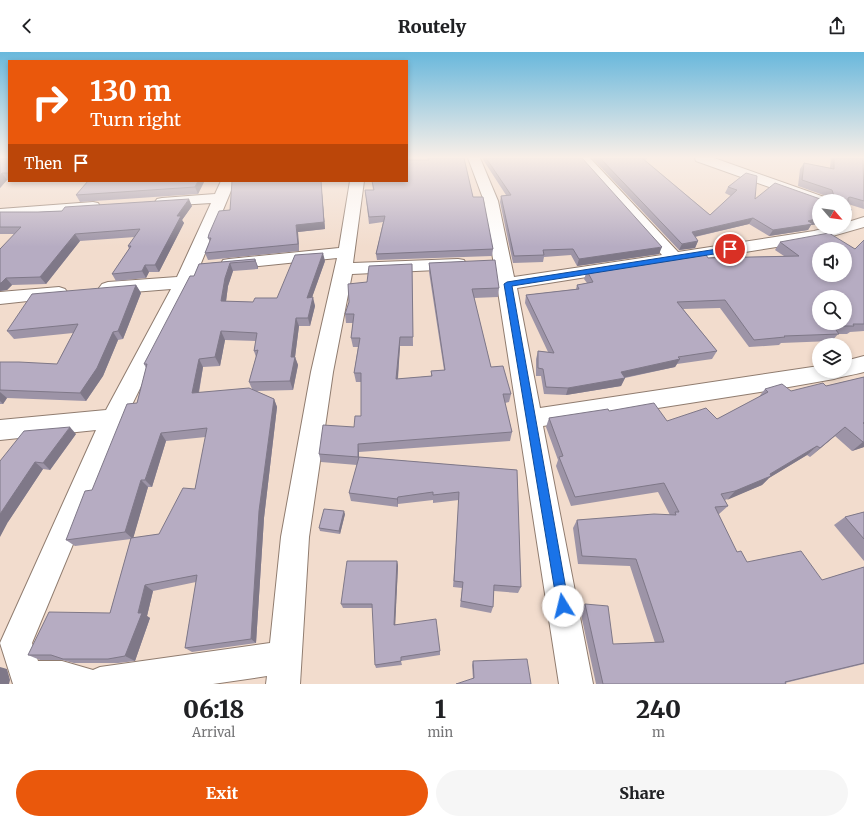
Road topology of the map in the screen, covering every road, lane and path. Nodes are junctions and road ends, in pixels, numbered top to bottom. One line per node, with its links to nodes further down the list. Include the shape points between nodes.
1 (356, 187): 12 (street)
2 (486, 187): 13 (street, via 491,201)
3 (609, 187): 11 (street)
4 (784, 187): 6 (street)
5 (224, 190): 7 (street); 14 (street)
6 (812, 197)
7 (148, 203)
8 (108, 205): 9 (street)
9 (0, 213)
10 (864, 222): 11 (street, via 814,236)
11 (673, 257): 13 (street)
12 (345, 260): 13 (street); 14 (street); 23 (street, via 322,372 295,537)
13 (492, 268): 19 (street)
14 (198, 270): 15 (street, via 84,291); 20 (street)
15 (0, 298)
16 (864, 364): 17 (street)
17 (852, 367)
18 (812, 375): 19 (street)
19 (532, 418): 26 (street)
20 (113, 419): 21 (street); 22 (street)
21 (0, 430)
22 (8, 644): 24 (street, via 26,678 62,678)
23 (285, 670): 25 (street)
24 (86, 684)
25 (100, 684)
26 (576, 684)

